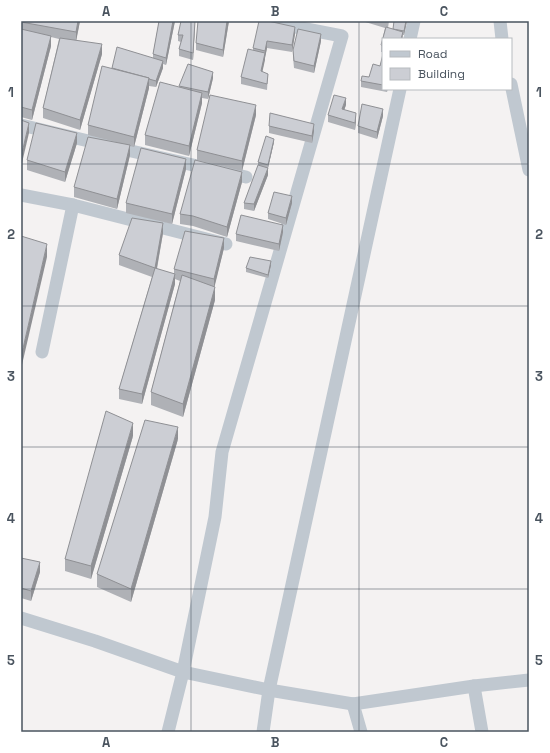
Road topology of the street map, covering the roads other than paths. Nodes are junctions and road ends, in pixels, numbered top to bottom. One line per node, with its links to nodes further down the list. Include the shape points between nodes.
1 (265, 21): 16 (street, via 342,36 222,452 215,517)
2 (414, 21): 4 (street)
3 (500, 21): 5 (street)
4 (410, 38)
5 (502, 38)
6 (512, 89): 9 (street)
7 (400, 90): 19 (street)
8 (21, 125): 10 (street)
9 (529, 170)
10 (246, 177)
11 (21, 195): 12 (street)
12 (73, 205): 13 (street); 14 (street)
13 (226, 244)
14 (42, 352)
15 (21, 618): 16 (street, via 95,640)
16 (183, 672): 19 (street); 21 (street)
17 (529, 680): 18 (street)
18 (474, 686): 20 (street); 24 (street)
19 (269, 690): 20 (street); 22 (street)
20 (353, 704): 23 (street)
21 (168, 732)
22 (263, 732)
23 (361, 732)
24 (482, 732)

